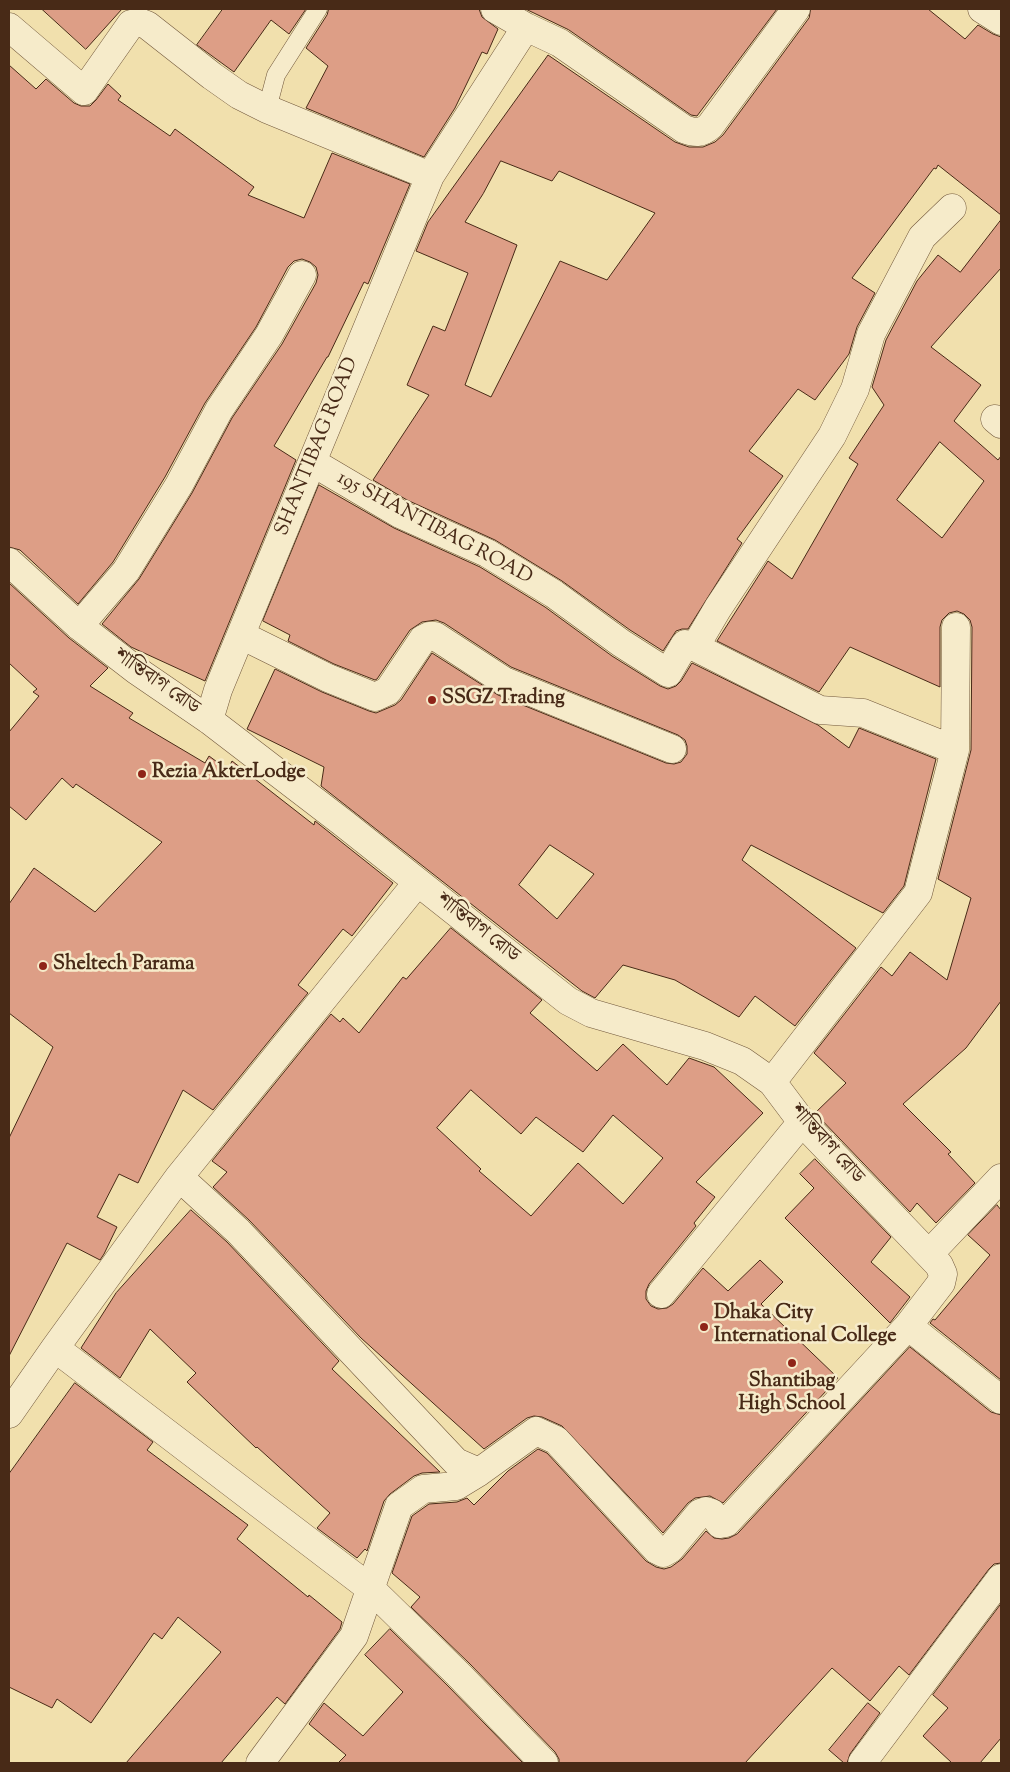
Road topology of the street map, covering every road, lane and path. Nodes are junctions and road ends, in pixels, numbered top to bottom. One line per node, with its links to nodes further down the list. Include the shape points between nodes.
1 (318, 9): 8 (lane, via 276,75)
2 (495, 9): 7 (street)
3 (796, 9): 7 (street, via 710,126 703,132 694,133 560,43)
4 (982, 9): 5 (street)
5 (1001, 21)
6 (9, 27): 8 (street, via 84,91 131,24 139,22 239,95)
7 (526, 27): 9 (street, SHANTIBAG ROAD)
8 (267, 109): 9 (street)
9 (430, 176): 12 (street, SHANTIBAG ROAD)
10 (952, 208): 17 (street, via 922,237 871,334 855,389 832,436)
11 (302, 275): 14 (street, via 126,571)
12 (312, 462): 16 (street, SHANTIBAG ROAD); 17 (street, 195 SHANTIBAG ROAD, via 400,514 488,553 668,673 685,644)
13 (9, 562): 14 (street, শান্তিবাগ রোড)
14 (78, 626): 18 (street, শান্তিবাগ রোড)
15 (956, 627): 20 (street)
16 (240, 636): 18 (street, SHANTIBAG ROAD); 19 (street, via 375,697 388,691 423,639 435,636 504,681)
17 (695, 647): 20 (street, via 820,710 863,713)
18 (209, 720): 21 (street, শান্তিবাগ রোড)
19 (672, 749)
20 (955, 750): 22 (street, via 918,893)
21 (417, 883): 22 (street, শান্তিবাগ রোড, via 568,1001 591,1013 705,1046 742,1061); 24 (street)
22 (772, 1082): 23 (street, শান্তিবাগ রোড)
23 (802, 1122): 26 (street, শান্তিবাগ রোড); 27 (street)
24 (178, 1177): 29 (street); 32 (street, via 238,1231 456,1462)
25 (1001, 1178): 26 (street)
26 (936, 1264): 28 (street, via 941,1283)
27 (661, 1294)
28 (908, 1326): 30 (street); 32 (street, via 726,1522 720,1524 706,1510 663,1553 656,1550 556,1440 536,1432)
29 (55, 1348): 31 (street); 34 (street)
30 (1001, 1400)
31 (9, 1414)
32 (479, 1472): 34 (street, via 456,1486 423,1489 399,1506)
33 (1001, 1578): 37 (street)
34 (370, 1589): 35 (street, via 354,1636); 36 (street, via 459,1674)
35 (260, 1763)
36 (544, 1763)
37 (862, 1763)

